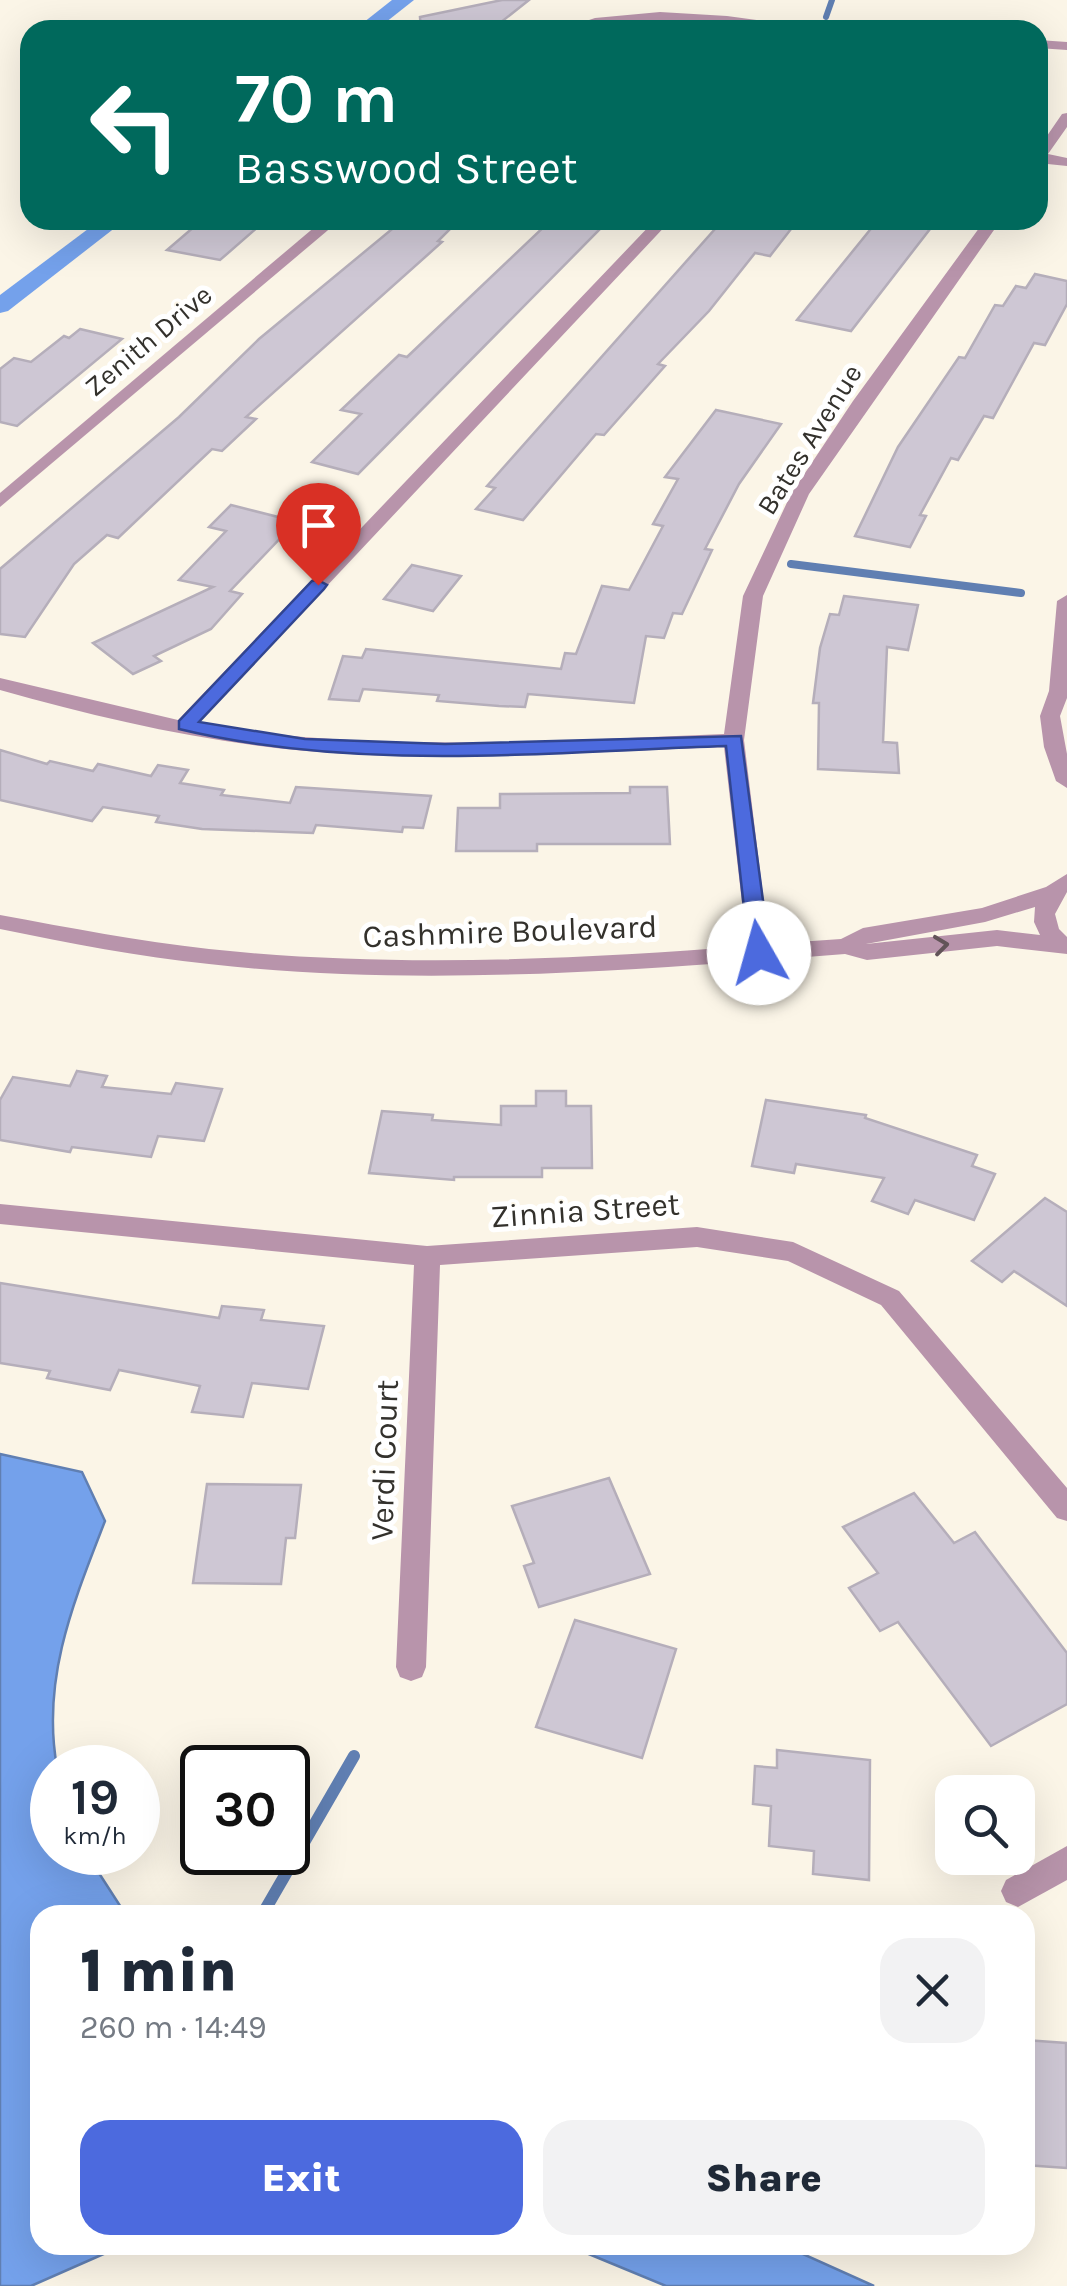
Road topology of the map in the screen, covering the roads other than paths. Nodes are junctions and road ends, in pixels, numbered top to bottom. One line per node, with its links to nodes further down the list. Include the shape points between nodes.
1 (609, 20): 2 (street)
2 (687, 20)
3 (1067, 117): 4 (street)
4 (1048, 144)
5 (320, 230): 8 (street, Zenith Drive)
6 (654, 230): 12 (street)
7 (987, 230): 13 (street, Bates Avenue, via 800,494 752,596)
8 (0, 502)
9 (1067, 601): 11 (street)
10 (0, 684): 12 (street)
11 (1062, 708): 14 (street, via 1050,716)
12 (185, 725): 13 (street, via 305,745 445,750)
13 (734, 740): 19 (street, Bates Avenue)
14 (1067, 781)
15 (1060, 887): 17 (street, Cashmire Boulevard, via 985,915 863,936); 18 (street, via 1042,919)
16 (0, 922): 19 (street, Cashmire Boulevard, via 212,956 355,968 493,970)
17 (845, 946): 18 (street, Cashmire Boulevard, one-way to 18, via 867,952 998,938); 19 (street, Cashmire Boulevard)
18 (1063, 947)
19 (759, 953)
20 (0, 1214): 21 (street, Zinnia Street)
21 (428, 1256): 22 (street, Zinnia Street, via 696,1237 793,1252 890,1298); 23 (street, Verdi Court)
22 (1067, 1509)
23 (410, 1667)
24 (1067, 1862): 25 (street)
25 (1018, 1891)

